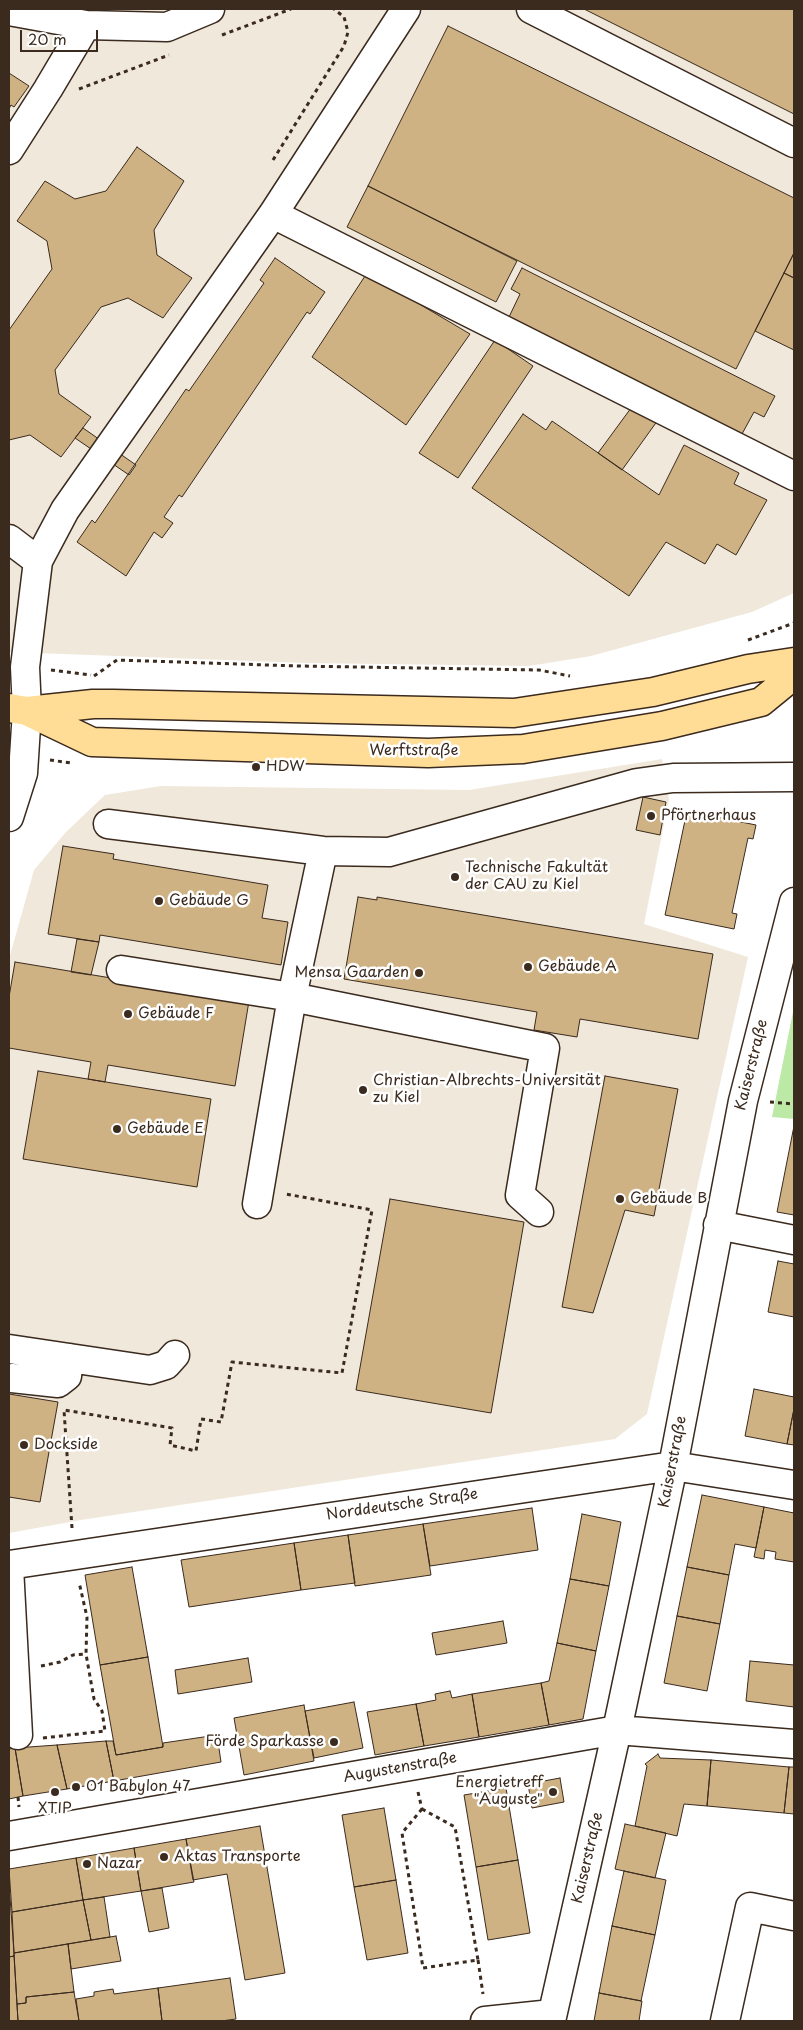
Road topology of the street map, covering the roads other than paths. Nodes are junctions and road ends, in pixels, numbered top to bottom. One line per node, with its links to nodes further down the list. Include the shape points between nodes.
1 (210, 9): 5 (street, via 167,27)
2 (531, 9): 6 (street)
3 (9, 11): 5 (street)
4 (400, 11): 8 (street)
5 (86, 25): 7 (street)
6 (794, 142)
7 (9, 150)
8 (273, 214): 9 (street); 11 (street, via 65,510)
9 (794, 476)
10 (9, 540): 11 (street)
11 (38, 561): 14 (street)
12 (794, 662): 14 (main road, via 748,669 653,692 514,713 113,704)
13 (794, 675): 14 (main road, Werftstraße, via 760,702 662,726 523,749 428,753 92,742)
14 (18, 709): 16 (street, via 24,773)
15 (794, 777): 18 (street, via 672,778 637,783 389,852)
16 (9, 817)
17 (108, 824): 18 (street)
18 (323, 851): 21 (street)
19 (794, 902): 24 (street, Kaiserstraße, via 743,1100)
20 (121, 970): 21 (street)
21 (292, 997): 22 (street); 23 (street, via 545,1048 520,1195)
22 (259, 1196)
23 (539, 1212)
24 (718, 1225): 25 (street); 30 (street, Kaiserstraße)
25 (794, 1240)
26 (9, 1349): 28 (street)
27 (175, 1355): 28 (street, via 166,1366 150,1370)
28 (69, 1358): 29 (street, via 67,1376 58,1383)
29 (12, 1378)
30 (673, 1466): 31 (street, Norddeutsche Straße); 32 (street, Norddeutsche Straße); 33 (street, Kaiserstraße)
31 (794, 1485)
32 (9, 1566): 34 (street)
33 (617, 1730): 35 (street, Augustenstraße); 36 (street, Augustenstraße); 38 (street, Kaiserstraße)
34 (18, 1735)
35 (794, 1744)
36 (9, 1836)
37 (794, 1916): 40 (street, via 750,1907)
38 (552, 2017): 39 (street)
39 (486, 2021)
40 (725, 2021)

